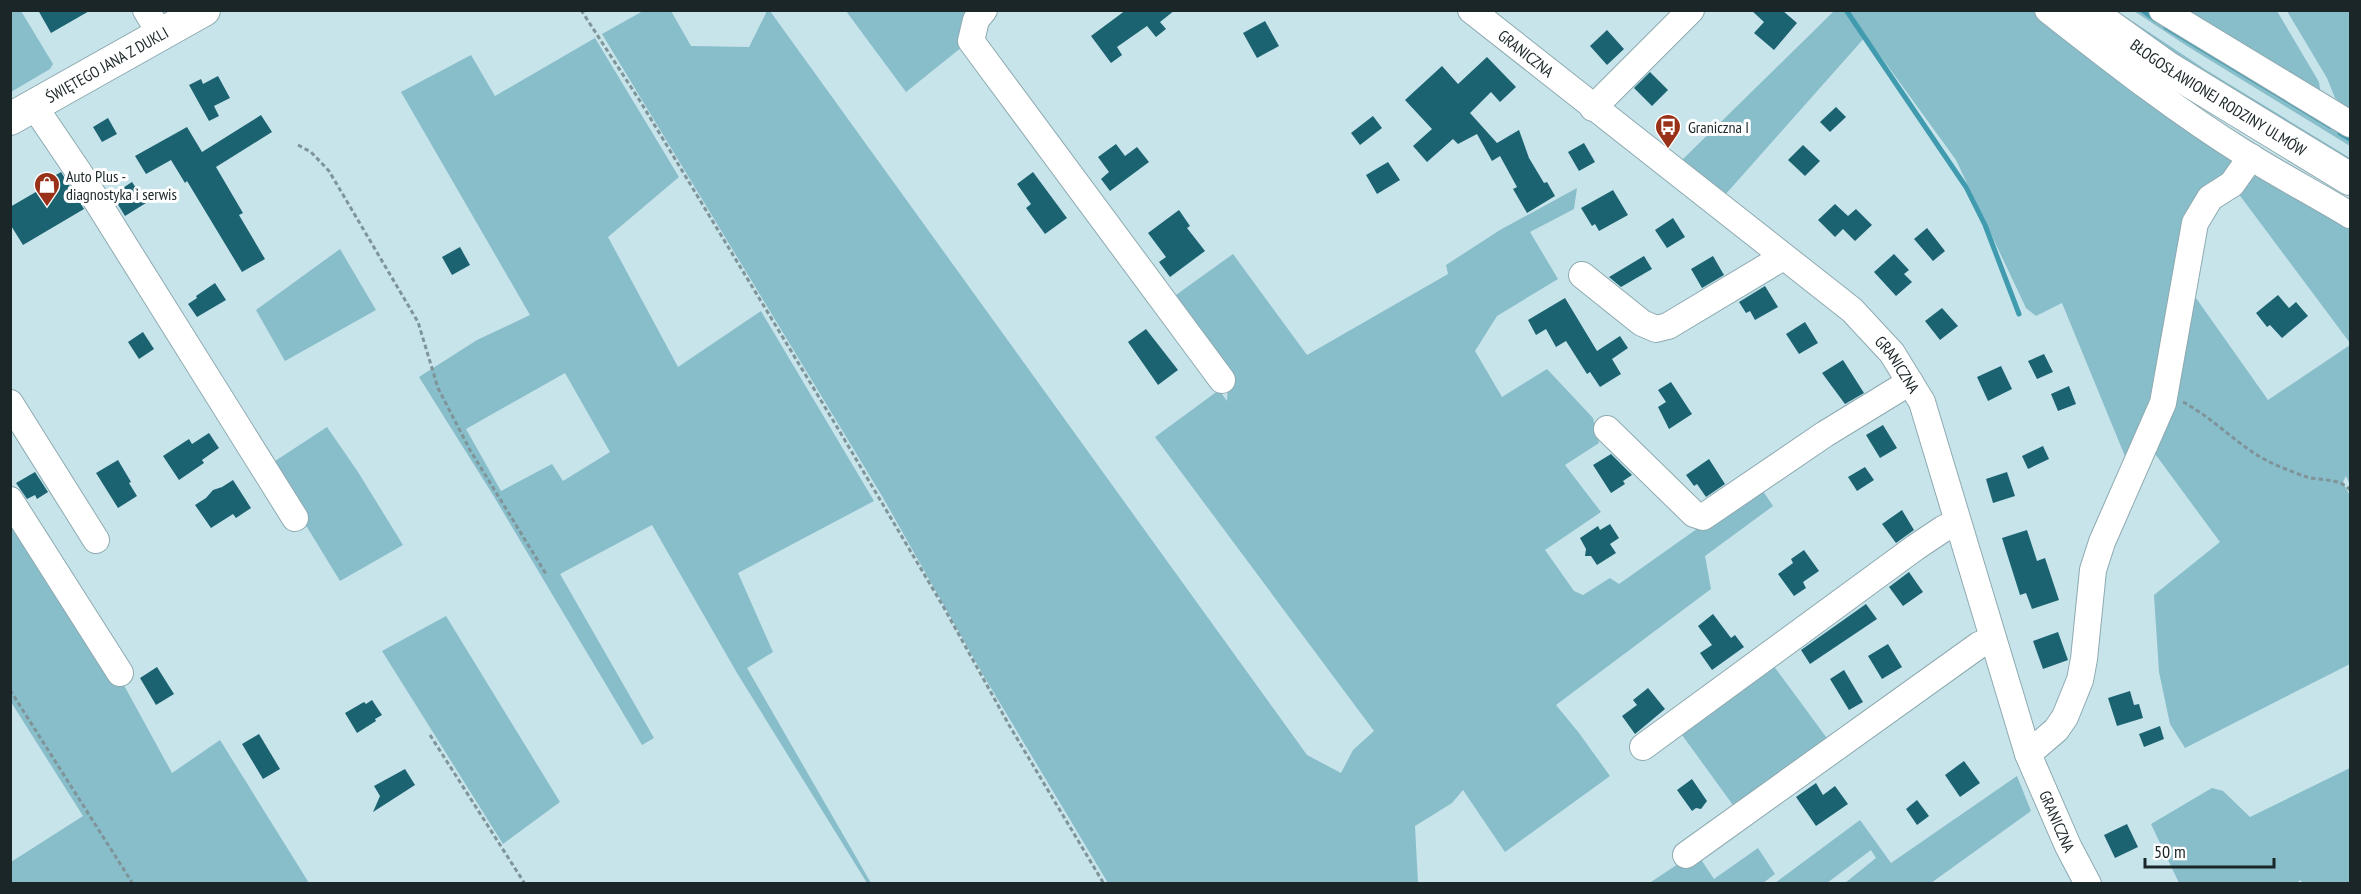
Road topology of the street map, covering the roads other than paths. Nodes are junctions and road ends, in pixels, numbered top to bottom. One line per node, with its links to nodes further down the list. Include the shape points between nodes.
1 (204, 10): 8 (main road, ŚWIĘTEGO JANA Z DUKLI)
2 (984, 10): 17 (street, via 976,20 971,41)
3 (1471, 10): 9 (street, GRANICZNA)
4 (1691, 10): 9 (street)
5 (2048, 10): 12 (street, via 2114,62)
6 (2087, 10): 13 (main road, BŁOGOSŁAWIONEJ RODZINY ULMÓW, via 2168,68)
7 (2162, 10): 11 (street)
8 (153, 23): 10 (main road, ŚWIĘTEGO JANA Z DUKLI)
9 (1593, 108): 15 (street, GRANICZNA)
10 (19, 110): 22 (street, via 78,171)
11 (2350, 124)
12 (2251, 157): 14 (street); 28 (street, via 2232,183 2210,198 2195,223 2165,395 2097,554 2080,680 2056,730)
13 (2350, 179)
14 (2350, 215)
15 (1783, 257): 16 (street, via 1668,326 1656,329 1642,323); 18 (street, GRANICZNA, via 1852,310 1892,353)
16 (1582, 275)
17 (1221, 380)
18 (1910, 382): 20 (street, via 1703,517 1694,514); 23 (street, GRANICZNA, via 1922,402)
19 (10, 403): 24 (street)
20 (1607, 429)
21 (10, 500): 26 (street)
22 (296, 518)
23 (1957, 522): 25 (street, GRANICZNA); 27 (street, via 1916,547)
24 (96, 540)
25 (1992, 640): 28 (street, GRANICZNA); 29 (street, via 1979,645)
26 (120, 673)
27 (1642, 747)
28 (2028, 754): 30 (street, GRANICZNA)
29 (1686, 855)
30 (2088, 884)

